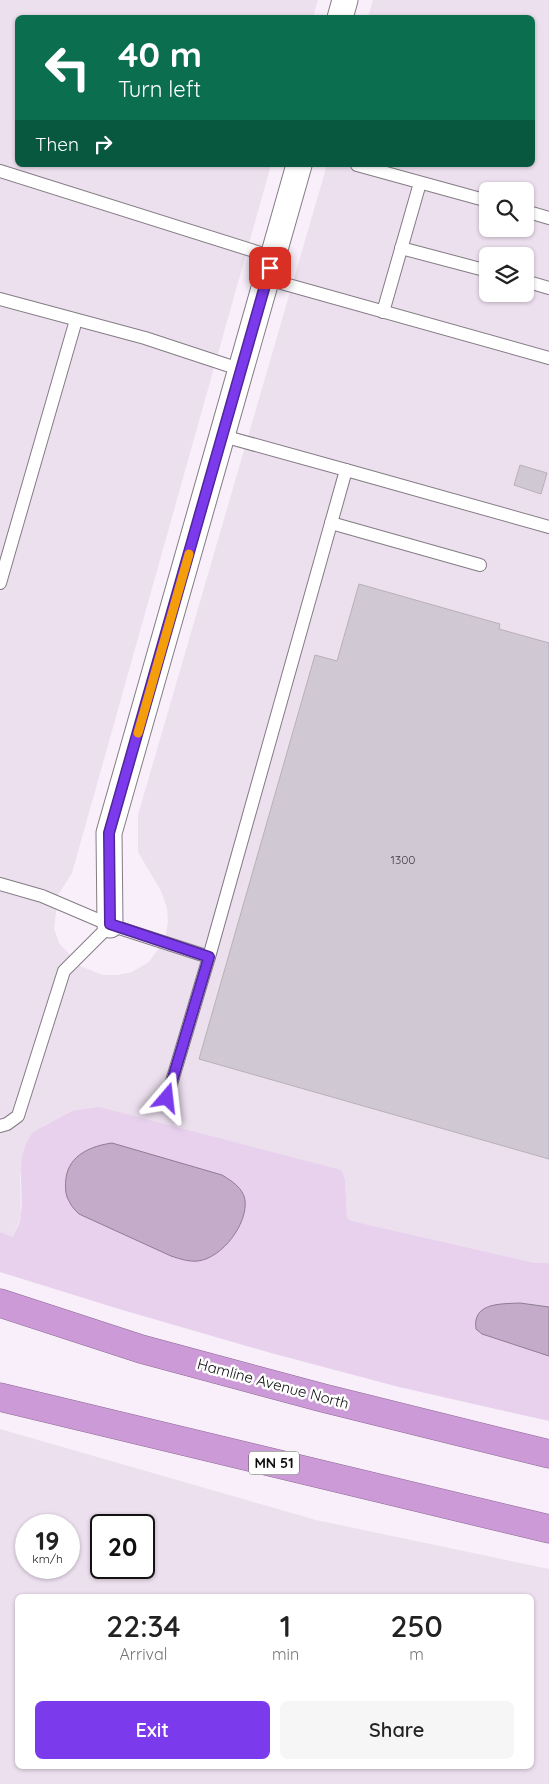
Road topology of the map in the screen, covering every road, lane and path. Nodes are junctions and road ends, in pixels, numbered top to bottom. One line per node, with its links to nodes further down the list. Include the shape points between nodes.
1 (345, 0): 2 (street)
2 (341, 15)
3 (298, 167): 11 (street)
4 (364, 167): 6 (lane)
5 (0, 170): 11 (lane)
6 (420, 183): 7 (lane); 10 (lane)
7 (479, 199)
8 (534, 214): 9 (lane)
9 (549, 218)
10 (401, 248): 12 (lane); 16 (lane)
11 (270, 268): 16 (lane); 19 (street)
12 (479, 269)
13 (534, 284): 14 (lane)
14 (549, 288)
15 (0, 299): 17 (lane)
16 (383, 312): 18 (lane)
17 (76, 320): 19 (lane, via 145,338); 25 (lane)
18 (549, 358)
19 (242, 370): 20 (street)
20 (223, 436): 21 (lane); 27 (street, via 109,833)
21 (346, 470): 22 (lane); 23 (lane)
22 (331, 523): 24 (lane); 28 (lane)
23 (549, 527)
24 (480, 565)
25 (0, 583)
26 (0, 884): 27 (lane, via 42,896)
27 (110, 924): 28 (lane); 30 (lane, via 64,971 18,1116)
28 (209, 957): 29 (lane)
29 (167, 1098)
30 (0, 1126)
31 (0, 1303): 33 (highway, Hamline Avenue North, via 141,1349)
32 (0, 1397): 34 (highway, MN 51)
33 (549, 1454)
34 (549, 1529)

